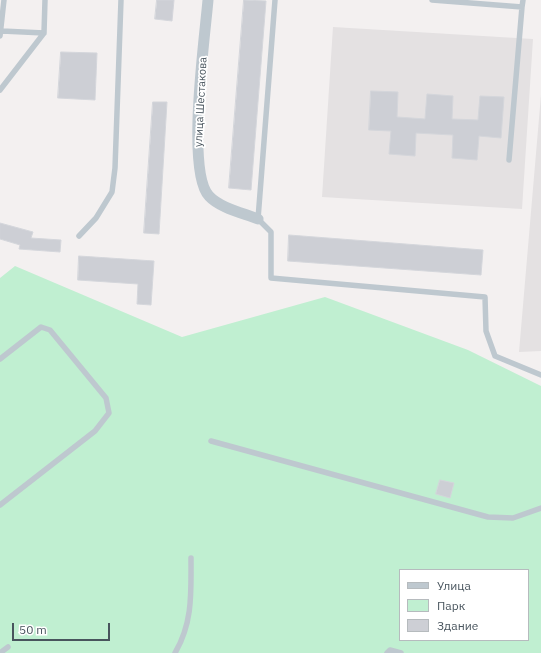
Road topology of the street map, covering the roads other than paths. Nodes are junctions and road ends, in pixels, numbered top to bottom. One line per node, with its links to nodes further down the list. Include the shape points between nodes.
1 (4, 0): 9 (lane)
2 (45, 0): 10 (lane)
3 (121, 0): 14 (lane, via 112,192 96,218)
4 (208, 0): 13 (street, улица Шестакова, via 197,130 202,187 209,197 222,205)
5 (275, 0): 13 (lane)
6 (432, 0): 8 (lane)
7 (523, 0): 8 (lane)
8 (522, 6): 12 (lane)
9 (1, 33): 10 (lane)
10 (44, 33): 11 (lane)
11 (0, 90)
12 (510, 160)
13 (258, 219): 16 (lane, via 271,232 271,278 485,297 486,331 495,356)
14 (79, 236)
15 (0, 359): 18 (lane, via 41,327 50,330 106,398 109,413 96,431)
16 (541, 375)
17 (211, 440): 19 (lane, via 488,517 513,518)
18 (0, 505)
19 (541, 508)
20 (191, 558): 23 (lane, via 191,609)
21 (8, 647): 22 (lane)
22 (0, 653)
23 (175, 653)
24 (387, 653): 25 (lane, via 390,650)
25 (401, 653)

